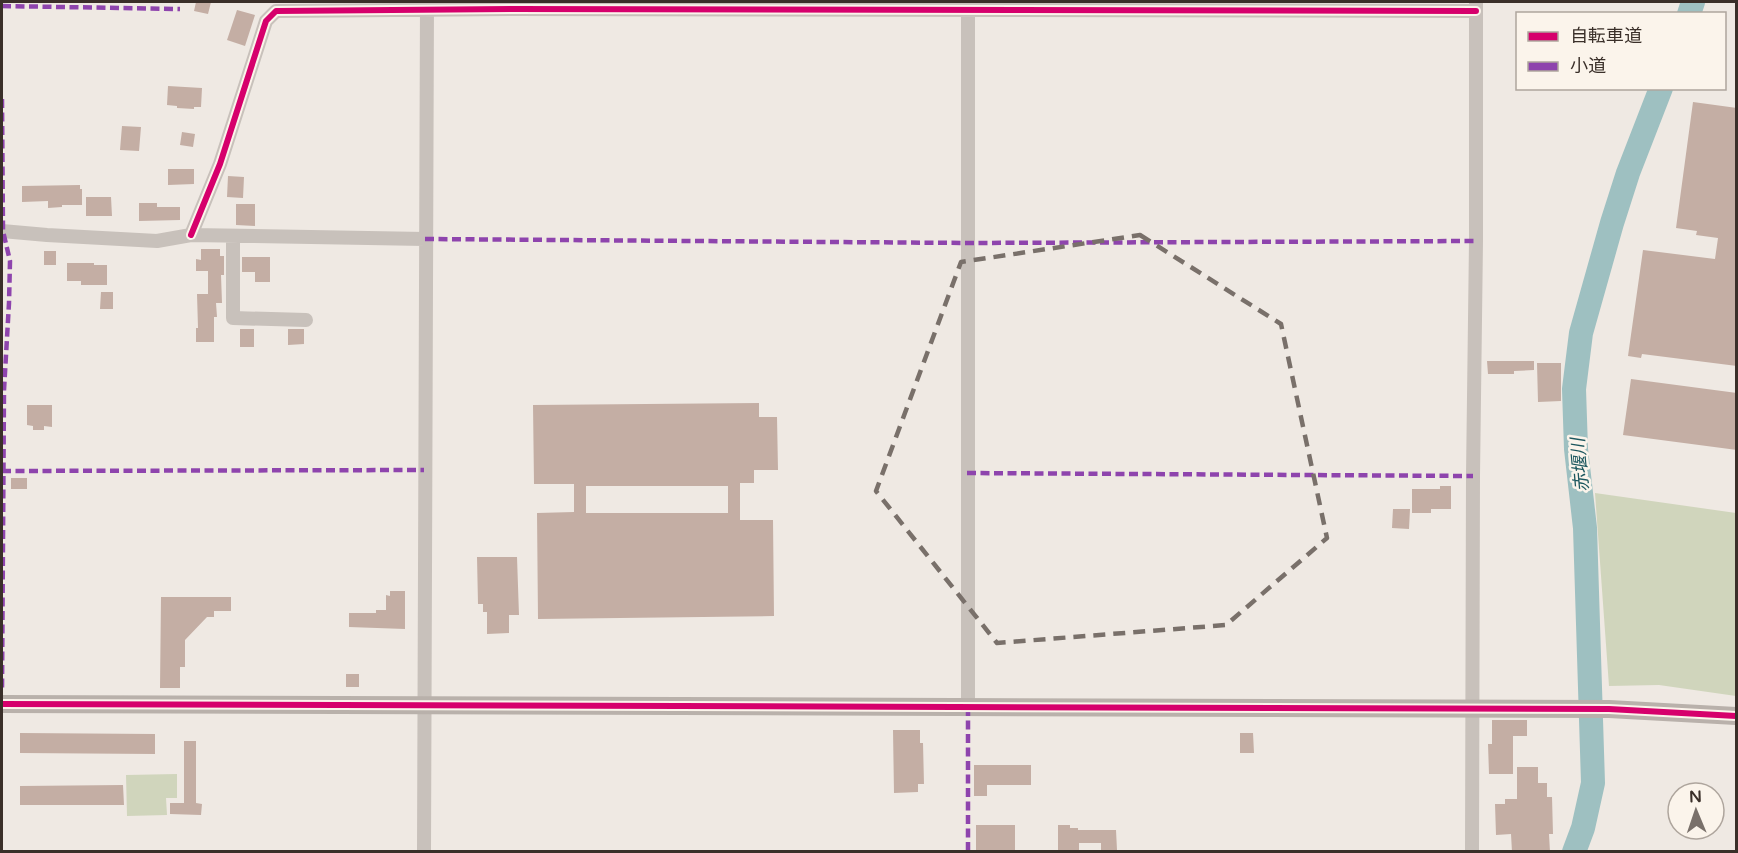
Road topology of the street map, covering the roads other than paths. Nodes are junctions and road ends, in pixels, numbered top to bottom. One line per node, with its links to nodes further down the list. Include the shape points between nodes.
1 (427, 5): 2 (street); 7 (street, via 276,11 266,21 220,164); 9 (street)
2 (515, 5): 3 (street)
3 (763, 6): 4 (street)
4 (968, 6): 5 (street); 13 (street)
5 (1476, 6): 14 (street)
6 (2, 231): 7 (street, via 157,241)
7 (191, 236): 8 (street)
8 (233, 236): 9 (street); 10 (street, via 233,318)
9 (425, 239): 12 (street)
10 (306, 320)
11 (2, 704): 12 (street)
12 (425, 706): 13 (street); 16 (street)
13 (968, 707): 14 (street)
14 (1474, 708): 15 (street, via 1609,709); 17 (street)
15 (1737, 716)
16 (424, 852)
17 (1472, 852)

